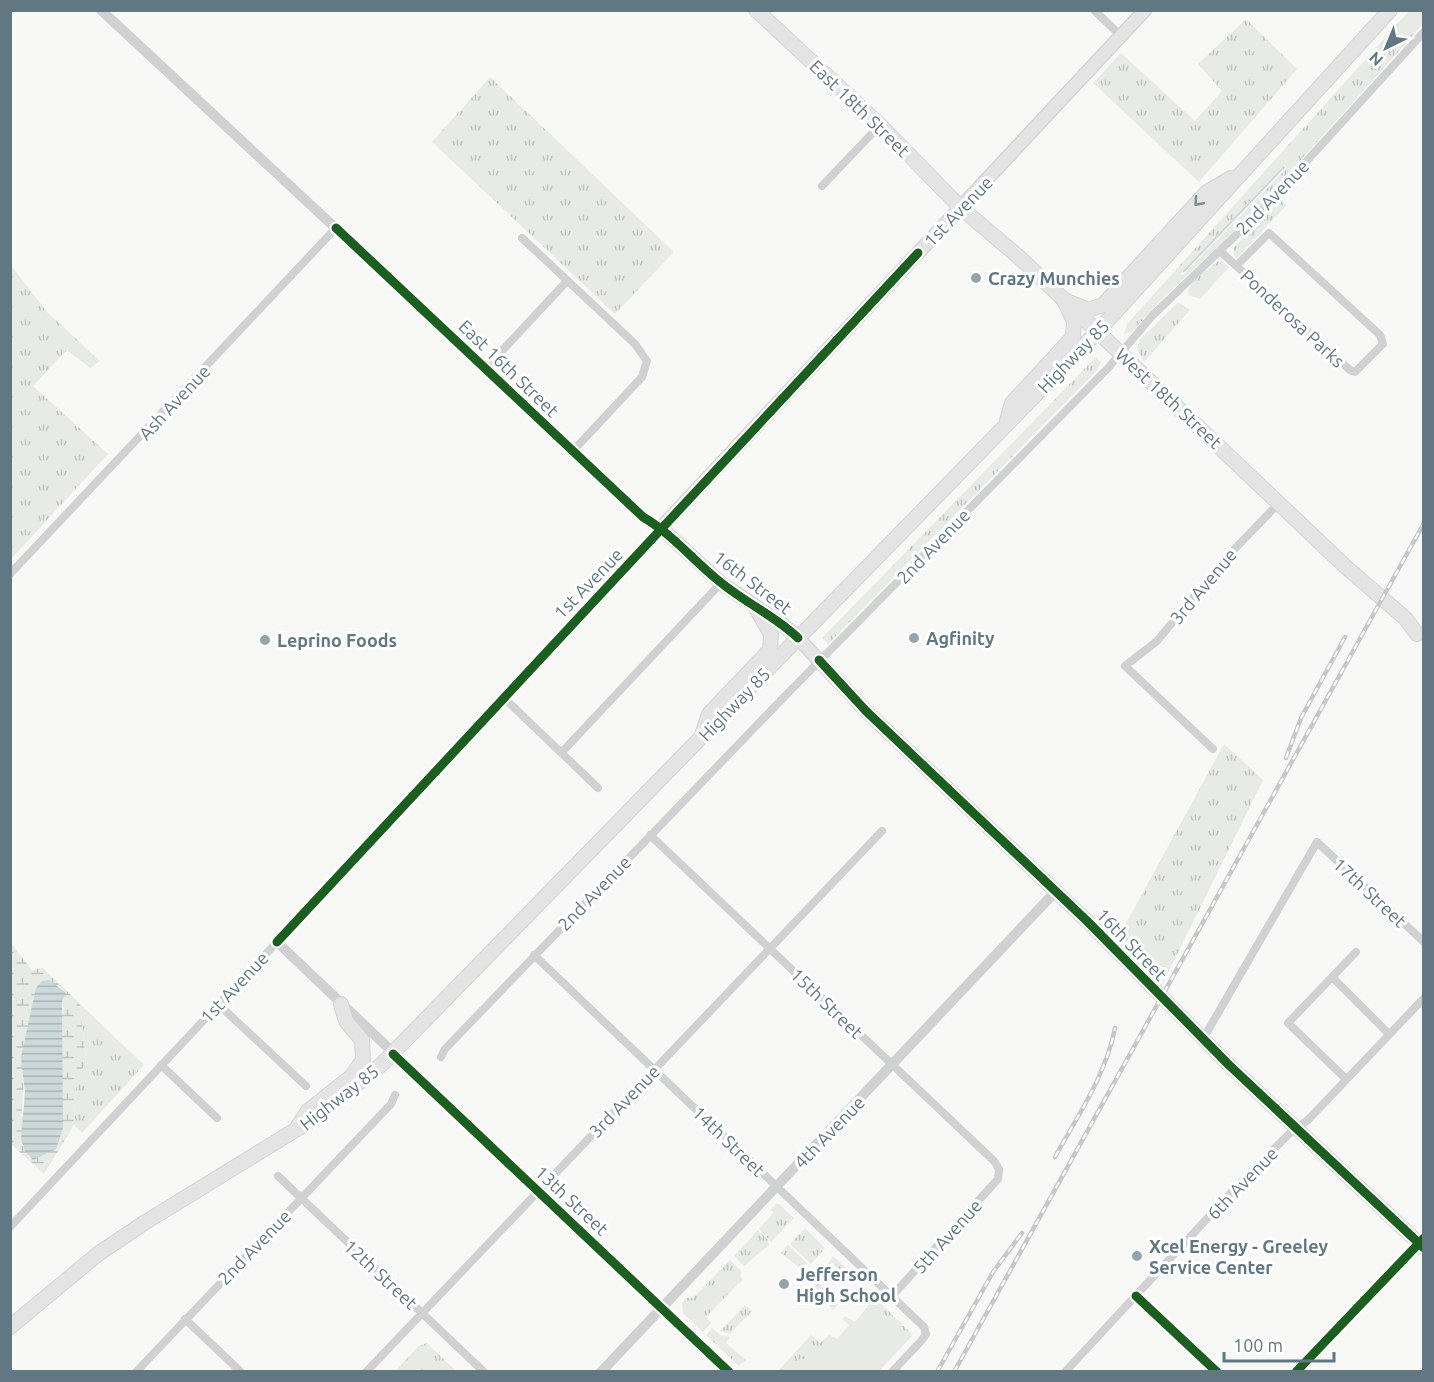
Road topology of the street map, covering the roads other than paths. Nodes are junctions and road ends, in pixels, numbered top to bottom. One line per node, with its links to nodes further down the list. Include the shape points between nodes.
1 (101, 10): 12 (street, East 16th Street)
2 (756, 10): 8 (main road, East 18th Street)
3 (1094, 10): 7 (street)
4 (1145, 10): 7 (main road, 1st Avenue)
5 (1390, 10): 9 (main road, Highway 85)
6 (1424, 32): 14 (street, 2nd Avenue)
7 (1121, 36): 11 (main road, 1st Avenue)
8 (880, 125): 10 (street); 11 (main road, East 18th Street)
9 (1246, 169): 17 (main road, one-way to 17, via 1207,192 1103,305 1088,310); 18 (main road, Highway 85)
10 (822, 186)
11 (961, 208): 17 (main road, West 18th Street); 24 (main road, 1st Avenue)
12 (336, 228): 20 (street, East 16th Street); 25 (street, Ash Avenue)
13 (522, 238): 16 (street)
14 (1220, 251): 15 (street, Ponderosa Parks); 19 (street, 2nd Avenue, via 1152,316)
15 (1236, 266): 15 (street, Ponderosa Parks, via 1269,233 1380,335 1383,344 1355,372 1350,370)
16 (567, 281): 20 (street); 22 (street, via 635,344 647,361 642,376)
17 (1064, 300): 18 (main road, West 18th Street); 21 (main road, via 1074,321 1073,337 1012,403)
18 (1097, 332): 19 (main road, West 18th Street); 21 (main road, Highway 85)
19 (1121, 353): 23 (main road, West 18th Street); 30 (street, 2nd Avenue)
20 (486, 368): 22 (street, East 16th Street)
21 (1005, 425): 29 (main road, Highway 85)
22 (572, 452): 24 (street, East 16th Street, via 643,517)
23 (1279, 503): 28 (main road, West 18th Street, via 1400,626); 33 (street, 3rd Avenue, via 1225,558 1157,641 1125,666)
24 (662, 528): 26 (main road, 16th Street); 31 (street, 1st Avenue)
25 (10, 574)
26 (721, 583): 27 (main road, 16th Street); 34 (street)
27 (756, 608): 29 (main road, 16th Street); 32 (main road, via 771,634 770,650 709,714)
28 (1420, 637)
29 (798, 638): 30 (main road, 16th Street); 32 (main road, Highway 85)
30 (819, 660): 37 (street, 2nd Avenue); 38 (main road, 16th Street, via 874,719)
31 (503, 697): 34 (street); 39 (street, 1st Avenue)
32 (702, 737): 50 (main road, Highway 85)
33 (1213, 749)
34 (561, 752): 35 (street)
35 (598, 788)
36 (882, 831): 41 (street, 3rd Avenue)
37 (650, 834): 41 (street, 15th Street); 43 (street, 2nd Avenue)
38 (1056, 891): 49 (main road, 16th Street); 53 (street, 4th Avenue)
39 (276, 942): 46 (street, 1st Avenue); 47 (street, 13th Street)
40 (1424, 942): 49 (street, 17th Street, via 1317,842)
41 (770, 948): 53 (street, 15th Street); 54 (street, 3rd Avenue)
42 (1356, 952): 44 (street)
43 (534, 956): 51 (street, 2nd Avenue, via 444,1049); 54 (street, 14th Street)
44 (1332, 977): 48 (street); 55 (street, via 1288,1023)
45 (1424, 998): 48 (street, 6th Avenue)
46 (218, 1004): 52 (street, 1st Avenue); 56 (street)
47 (341, 1004): 50 (street, 13th Street); 60 (main road, via 346,1021 362,1040 363,1060 352,1076 308,1111)
48 (1389, 1034): 55 (street, 6th Avenue)
49 (1203, 1039): 59 (main road, 16th Street)
50 (393, 1054): 60 (main road, Highway 85, via 337,1102); 64 (street, 13th Street)
51 (441, 1057)
52 (160, 1065): 58 (street); 66 (street, 1st Avenue)
53 (892, 1065): 61 (street, 15th Street, via 994,1161); 63 (street, 4th Avenue)
54 (654, 1069): 63 (street, 14th Street); 64 (street, 3rd Avenue)
55 (1346, 1079): 59 (street, 6th Avenue)
56 (306, 1086)
57 (395, 1095): 65 (street, 2nd Avenue, via 391,1104)
58 (218, 1118)
59 (1297, 1128): 67 (main road, 16th Street); 69 (street, 6th Avenue, via 1240,1183)
60 (294, 1132): 73 (main road, Highway 85, via 98,1254)
61 (999, 1173): 68 (street, 5th Avenue, via 998,1179)
62 (278, 1176): 65 (street, 12th Street)
63 (777, 1186): 68 (street, 14th Street); 70 (street, 4th Avenue)
64 (538, 1190): 70 (street, 13th Street); 71 (street, 3rd Avenue)
65 (301, 1198): 71 (street, 12th Street); 72 (street, 2nd Avenue)
66 (10, 1227)
67 (1422, 1243): 83 (street)
68 (892, 1296): 80 (street, 14th Street, via 924,1327 926,1334)
69 (1136, 1296): 81 (street, 6th Avenue); 82 (street)
70 (662, 1308): 78 (street, 4th Avenue); 79 (street, 13th Street)
71 (422, 1312): 76 (street, 3rd Avenue); 77 (street, 12th Street)
72 (185, 1319): 74 (street, 2nd Avenue); 75 (street)
73 (12, 1329)
74 (136, 1371)
75 (241, 1371)
76 (366, 1371)
77 (484, 1371)
78 (602, 1371)
79 (729, 1371)
80 (892, 1371)
81 (1065, 1371)
82 (1216, 1371)
83 (1296, 1371)

